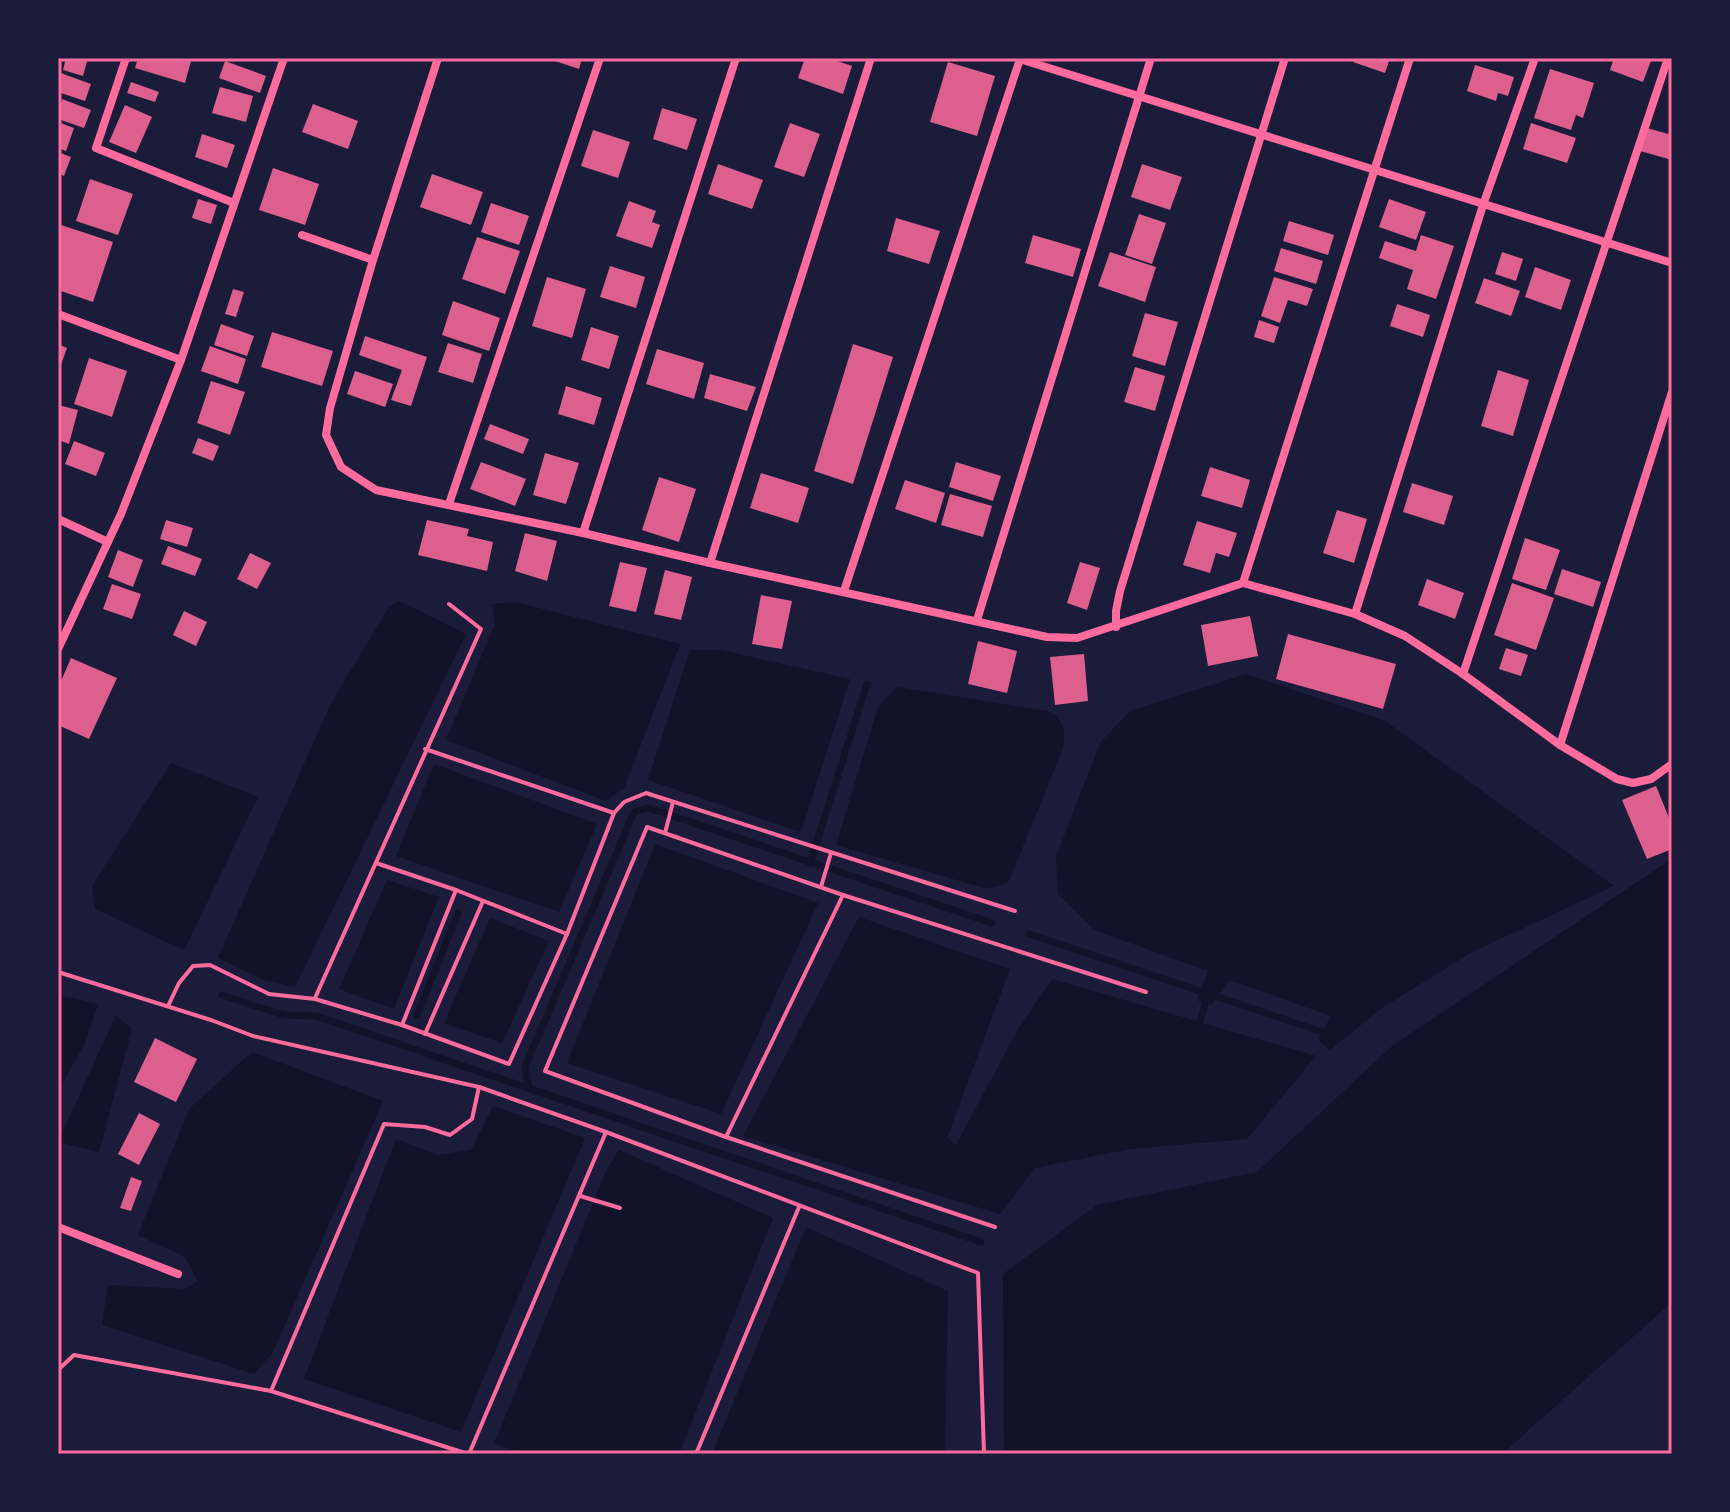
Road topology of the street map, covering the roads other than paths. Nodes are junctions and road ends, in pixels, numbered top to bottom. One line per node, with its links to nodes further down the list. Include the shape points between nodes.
1 (126, 58): 16 (street, via 96,148)
2 (284, 58): 16 (street)
3 (438, 58): 20 (street)
4 (600, 58): 25 (street)
5 (736, 58): 27 (street)
6 (871, 58): 29 (street)
7 (1151, 58): 13 (street)
8 (1285, 58): 14 (street)
9 (1410, 58): 15 (street)
10 (1535, 58): 17 (street)
11 (1668, 58): 19 (street)
12 (1019, 59): 13 (street); 31 (street)
13 (1139, 96): 14 (street); 33 (street)
14 (1260, 133): 15 (street); 34 (street, via 1120,591)
15 (1373, 169): 17 (street); 30 (street)
16 (234, 203): 23 (street)
17 (1483, 205): 19 (street); 32 (street)
18 (302, 235): 20 (street)
19 (1606, 243): 21 (street); 36 (street)
20 (373, 260): 25 (street, via 326,435 341,467 376,490)
21 (1672, 263)
22 (58, 314): 23 (street)
23 (181, 360): 28 (street)
24 (1672, 392): 37 (street)
25 (449, 504): 27 (street)
26 (58, 519): 28 (street)
27 (583, 533): 29 (street)
28 (108, 542): 35 (street)
29 (710, 563): 31 (street)
30 (1243, 583): 32 (street); 34 (street)
31 (844, 591): 33 (street)
32 (1355, 614): 36 (street, via 1405,636)
33 (977, 620): 34 (street, via 1062,638)
34 (1116, 627)
35 (58, 649)
36 (1463, 674): 37 (street)
37 (1560, 745): 38 (street, via 1626,783 1651,779)
38 (1672, 764)
39 (58, 1227): 40 (street)
40 (178, 1274)

